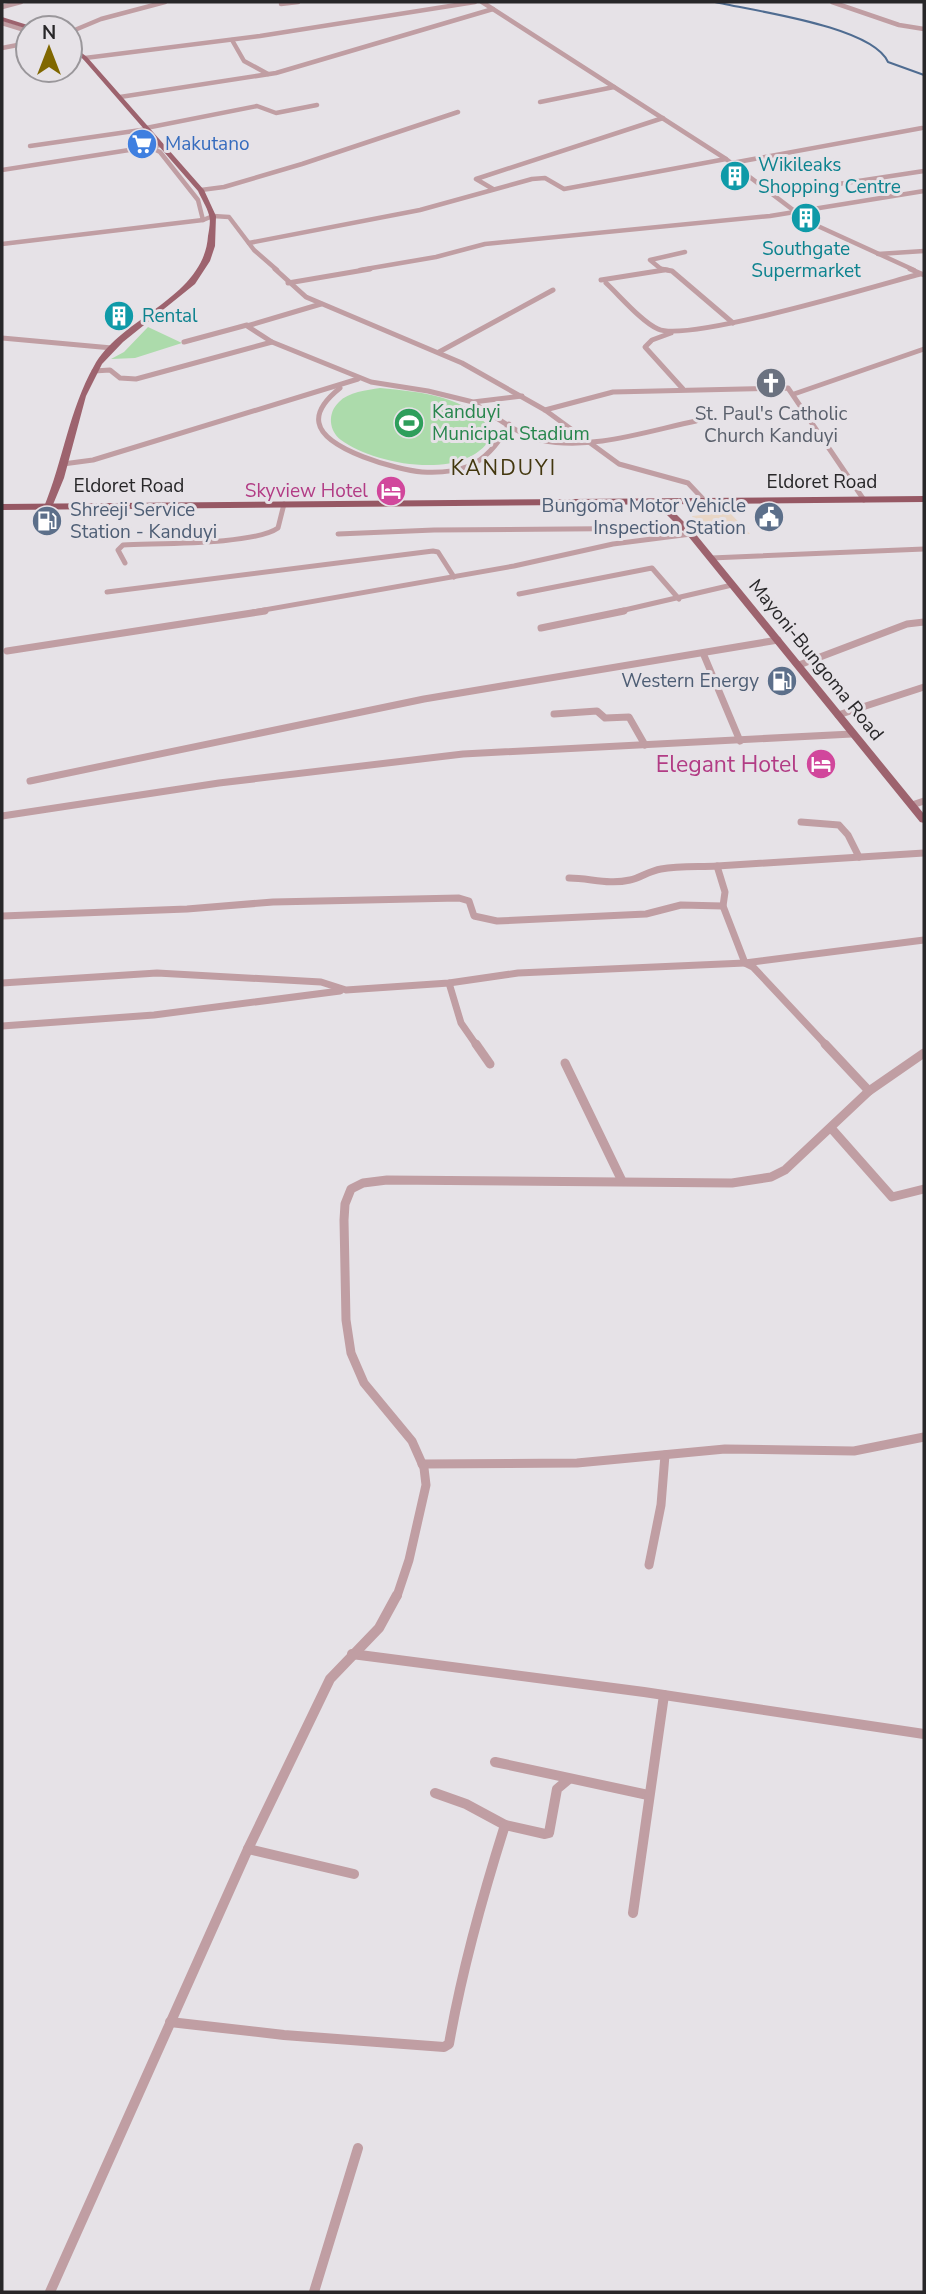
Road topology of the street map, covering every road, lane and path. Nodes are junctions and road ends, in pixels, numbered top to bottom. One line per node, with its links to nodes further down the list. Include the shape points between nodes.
1 (21, 2): 8 (street)
2 (165, 2): 10 (street)
3 (298, 2): 7 (street)
4 (475, 2): 12 (street)
5 (482, 2): 9 (street)
6 (830, 2): 11 (street)
7 (281, 4)
8 (2, 7)
9 (494, 9): 14 (street); 15 (street)
10 (84, 26)
11 (924, 31)
12 (232, 40): 13 (street); 14 (street, via 244,61)
13 (85, 58): 16 (main road)
14 (268, 74): 16 (street)
15 (614, 87): 17 (street); 20 (street)
16 (120, 97): 22 (main road)
17 (540, 102)
18 (317, 105): 22 (street, via 276,113 259,105)
19 (458, 112): 32 (street, via 302,164)
20 (663, 118): 26 (street); 31 (street, via 476,179)
21 (922, 128): 28 (street)
22 (147, 129): 23 (main road); 24 (street)
23 (161, 145): 25 (street); 27 (main road)
24 (30, 146)
25 (150, 147): 27 (street); 29 (street)
26 (726, 159): 28 (street); 31 (street, via 564,189 542,178)
27 (172, 163): 32 (main road); 37 (street, via 198,200)
28 (732, 163): 34 (street)
29 (2, 170)
30 (924, 171): 34 (street)
31 (493, 189): 38 (street, via 393,216)
32 (201, 190): 36 (main road)
33 (924, 191): 35 (street)
34 (774, 194): 35 (street)
35 (793, 212): 42 (street); 45 (street, via 485,244)
36 (213, 215): 37 (street); 38 (street, via 229,217); 54 (main road, via 211,246 198,275)
37 (203, 220): 39 (street)
38 (249, 243): 45 (street)
39 (2, 244)
40 (924, 251): 42 (street)
41 (685, 252): 43 (street, via 650,259)
42 (875, 254): 44 (street)
43 (663, 270): 48 (street, via 672,271); 50 (street, via 603,281 657,329)
44 (922, 275): 48 (street)
45 (288, 283): 47 (street)
46 (552, 290): 56 (street)
47 (321, 304): 49 (street); 56 (street)
48 (733, 323): 50 (street)
49 (247, 325): 52 (street); 53 (street)
50 (671, 333): 59 (street, via 645,347)
51 (2, 338): 54 (street)
52 (184, 342)
53 (272, 342): 57 (street, via 132,380 112,371); 58 (street)
54 (112, 348): 57 (main road)
55 (924, 349): 60 (street)
56 (439, 352): 61 (street)
57 (94, 371): 67 (main road)
58 (358, 379): 62 (street); 65 (street, via 333,393 318,423 333,441 379,463 425,471 458,469 484,457); 67 (street, via 93,460)
59 (683, 389): 60 (street, via 784,387); 63 (street, via 613,392)
60 (794, 394): 72 (street)
61 (522, 396): 62 (street); 63 (street)
62 (473, 402): 65 (street)
63 (545, 410): 66 (street)
64 (696, 421): 66 (street)
65 (509, 424): 66 (street, via 548,442)
66 (589, 440): 71 (street, via 619,464 688,483)
67 (63, 464): 68 (main road)
68 (60, 478): 75 (main road)
69 (924, 499): 72 (highway, Eldoret Road)
70 (685, 500): 71 (highway, Eldoret Road); 73 (highway, Eldoret Road); 77 (highway)
71 (704, 500): 72 (highway, Eldoret Road)
72 (864, 500)
73 (662, 501): 74 (highway, Eldoret Road); 77 (main road); 78 (main road)
74 (284, 504): 75 (highway, Eldoret Road); 82 (street, via 278,528 271,533 123,545 118,550)
75 (53, 505): 76 (highway, Eldoret Road)
76 (2, 506)
77 (673, 510): 78 (main road)
78 (686, 528): 79 (street); 81 (main road, Mayoni-Bungoma Road); 83 (street)
79 (338, 534)
80 (924, 549): 81 (street)
81 (711, 558): 84 (main road, Mayoni-Bungoma Road)
82 (125, 563)
83 (454, 577): 85 (street, via 433,551); 91 (street)
84 (733, 585): 87 (street); 90 (main road, Mayoni-Bungoma Road)
85 (107, 592)
86 (519, 594): 87 (street, via 652,568)
87 (679, 599): 89 (street)
88 (924, 622): 93 (street, via 907,624)
89 (541, 628)
90 (778, 640): 92 (street); 93 (main road, Mayoni-Bungoma Road)
91 (7, 651)
92 (703, 653): 98 (street); 100 (street, via 425,699)
93 (799, 665): 96 (main road, Mayoni-Bungoma Road)
94 (924, 687): 96 (street)
95 (554, 714): 99 (street, via 597,710 605,718 629,717)
96 (838, 715): 97 (main road, Mayoni-Bungoma Road)
97 (852, 734): 98 (street); 102 (main road, Mayoni-Bungoma Road)
98 (740, 741): 99 (street)
99 (645, 745): 103 (street, via 463,754 219,782)
100 (30, 780)
101 (924, 801): 102 (street)
102 (912, 806): 104 (main road, Mayoni-Bungoma Road)
103 (2, 816)
104 (924, 820)
105 (801, 822): 107 (street, via 834,821)
106 (924, 853): 107 (street)
107 (859, 857): 108 (street)
108 (716, 866): 109 (street, via 650,871 625,880); 110 (street, via 725,892)
109 (569, 878)
110 (723, 906): 111 (street, via 681,905 625,916 506,921 474,916 469,901 459,898); 113 (street)
111 (2, 916)
112 (924, 940): 113 (street)
113 (745, 963): 115 (street, via 518,973); 121 (street)
114 (2, 983): 116 (street, via 157,973 321,982)
115 (449, 983): 116 (street); 120 (street, via 461,1023)
116 (346, 990): 117 (street, via 154,1015)
117 (2, 1026)
118 (924, 1053): 121 (street)
119 (565, 1063): 123 (street)
120 (489, 1064)
121 (869, 1091): 122 (street)
122 (831, 1128): 123 (street, via 771,1177 732,1183); 124 (street, via 892,1197)
123 (622, 1181): 127 (street, via 387,1180 351,1189 343,1211 351,1353 363,1382 415,1444 423,1456)
124 (924, 1189)
125 (924, 1437): 126 (street, via 854,1451 747,1448)
126 (664, 1455): 127 (street, via 577,1463); 128 (street)
127 (422, 1464): 129 (street, via 426,1485 399,1591 378,1629)
128 (649, 1565)
129 (352, 1654): 130 (street); 137 (street, via 330,1679)
130 (664, 1695): 131 (street); 135 (street)
131 (924, 1734)
132 (495, 1762): 133 (street)
133 (569, 1779): 135 (street); 136 (street, via 557,1789 549,1833)
134 (435, 1793): 136 (street)
135 (648, 1795): 139 (street)
136 (505, 1825): 140 (street, via 462,1973 449,2044 444,2047)
137 (248, 1849): 138 (street); 140 (street)
138 (354, 1874)
139 (634, 1913)
140 (170, 2022): 142 (street)
141 (358, 2148): 143 (street)
142 (50, 2292)
143 (314, 2292)

